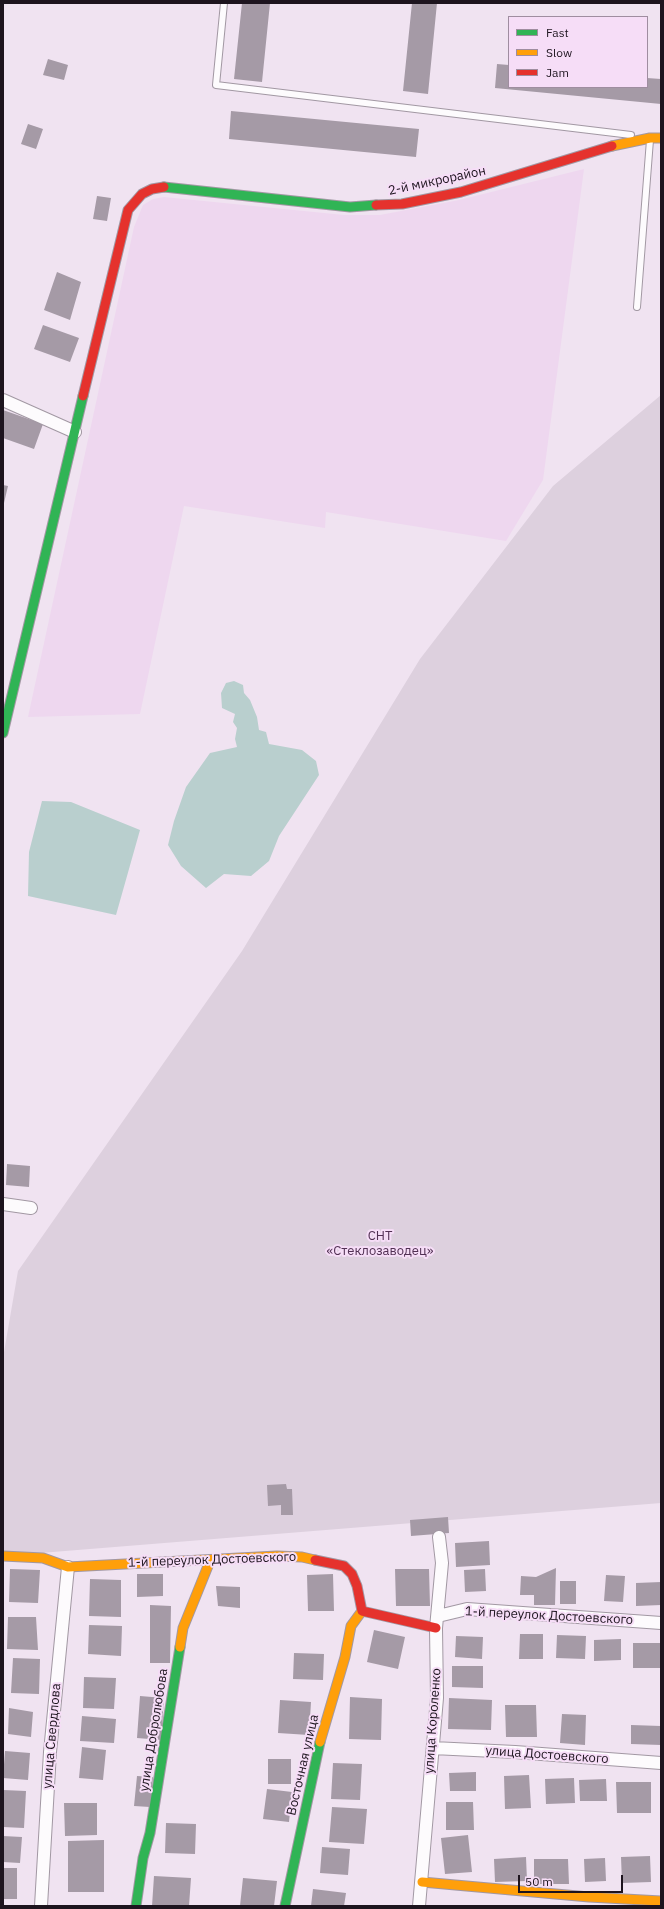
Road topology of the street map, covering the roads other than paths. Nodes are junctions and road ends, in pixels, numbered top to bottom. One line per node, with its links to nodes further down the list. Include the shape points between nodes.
1 (224, 3): 2 (lane, via 216,86)
2 (650, 138): 3 (street, 2-й микрорайон); 4 (lane); 6 (street, 2-й микрорайон, via 605,147 461,192 402,204 350,207 163,187 142,194 128,210)
3 (661, 138)
4 (637, 308)
5 (3, 400): 6 (street)
6 (75, 432): 7 (street)
7 (3, 733)
8 (3, 1204): 9 (street)
9 (31, 1208)
10 (439, 1537): 15 (street, улица Короленко, via 442,1563)
11 (3, 1556): 13 (street, 1-й переулок Достоевского, via 43,1558)
12 (210, 1561): 13 (street, 1-й переулок Достоевского); 14 (street, 1-й переулок Достоевского, via 277,1556 302,1557 344,1566 358,1586); 23 (street, улица Добролюбова, via 183,1628)
13 (68, 1567): 22 (street, улица Свердлова, via 50,1752)
14 (362, 1611): 17 (street); 24 (street, Восточная улица, via 351,1626 345,1657 317,1753)
15 (438, 1616): 16 (street, 1-й переулок Достоевского, via 467,1609); 17 (street, улица Короленко)
16 (661, 1623)
17 (436, 1628): 18 (street, улица Короленко, via 437,1698)
18 (432, 1748): 19 (street, улица Достоевского); 20 (street, улица Короленко)
19 (661, 1763)
20 (422, 1882): 21 (street); 25 (street, улица Короленко)
21 (661, 1901)
22 (43, 1906)
23 (136, 1906)
24 (285, 1906)
25 (419, 1906)

